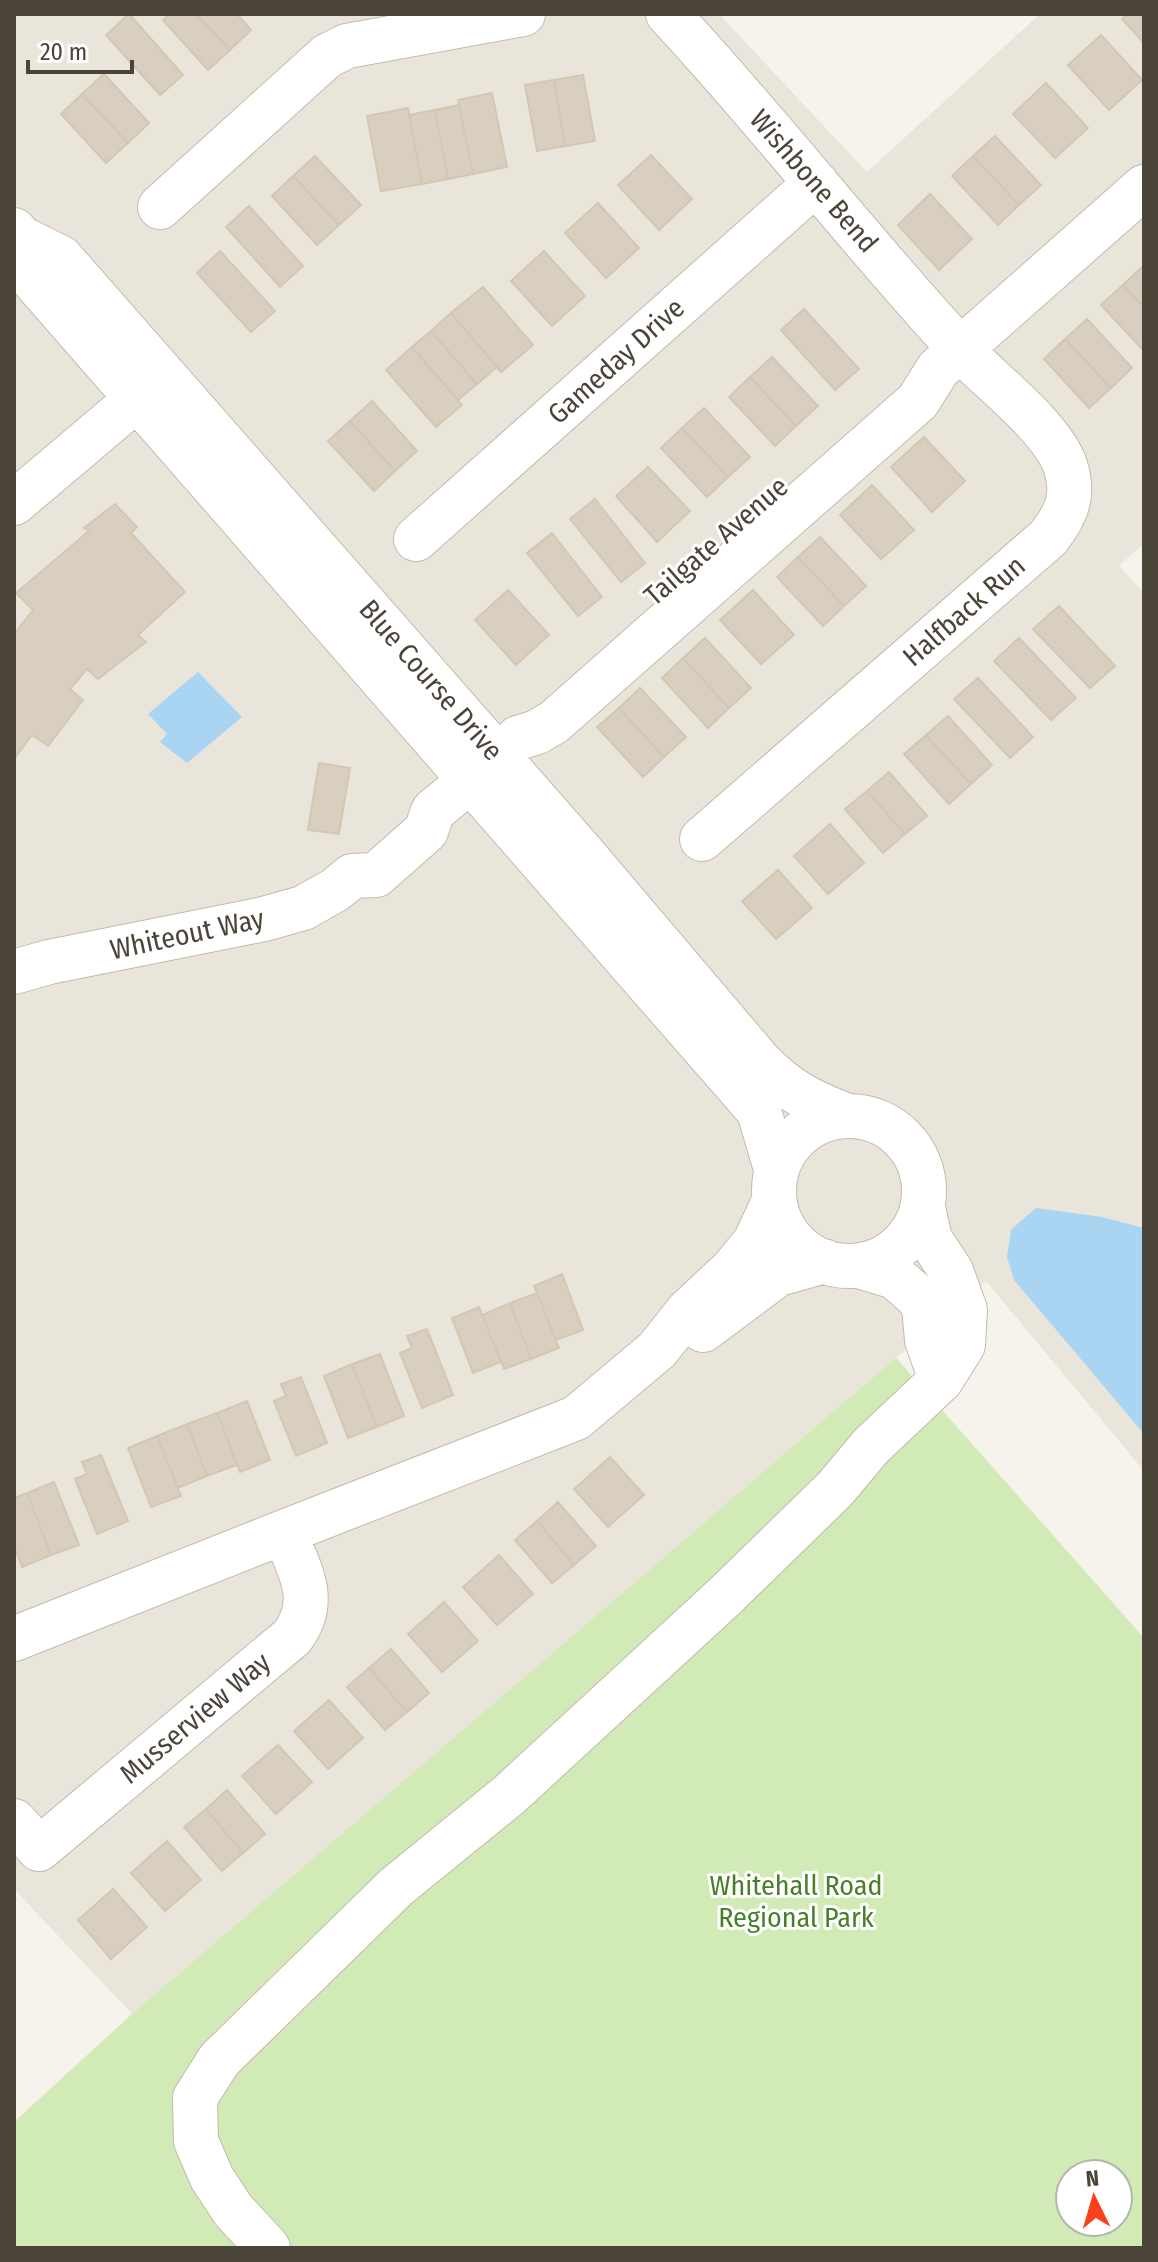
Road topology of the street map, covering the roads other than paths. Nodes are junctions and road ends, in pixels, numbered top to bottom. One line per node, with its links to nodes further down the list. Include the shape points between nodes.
1 (523, 14): 5 (street, via 347,46 327,56)
2 (668, 14): 3 (street, Wishbone Bend)
3 (816, 183): 7 (street, Wishbone Bend); 10 (street, Gameday Drive)
4 (1144, 187): 7 (street, Tailgate Avenue)
5 (160, 207)
6 (17, 234): 8 (street, Blue Course Drive, via 35,282)
7 (949, 359): 11 (street, Tailgate Avenue, via 899,380 538,698); 12 (street, Halfback Run, via 1052,441 1065,466 1070,495 1064,518 1048,538)
8 (151, 388): 9 (street); 11 (street, Blue Course Drive)
9 (14, 503)
10 (416, 539)
11 (496, 758): 13 (street, Whiteout Way, via 433,811 426,831 376,875 352,876 303,908); 14 (street, Blue Course Drive, via 760,1062 786,1088); 15 (street, Blue Course Drive, via 759,1111)
12 (702, 839)
13 (14, 972)
14 (845, 1115): 15 (street, via 802,1131 786,1149); 16 (street, Blue Course Drive, via 868,1117 907,1142 920,1162)
15 (775, 1185): 17 (street, Blue Course Drive, via 784,1230 797,1246); 18 (street, via 755,1242)
16 (923, 1208): 17 (street, via 900,1247 881,1259); 19 (street, Blue Course Drive, via 930,1239 951,1271 965,1310 963,1345)
17 (841, 1264): 18 (street, via 778,1274 701,1332); 19 (street, Blue Course Drive, via 895,1277 917,1296)
18 (657, 1350): 20 (street, via 576,1418)
19 (941, 1380): 23 (street, Blue Course Drive, via 723,1598 509,1795 396,1887 219,2060 195,2098 196,2141 226,2199)
20 (284, 1532): 21 (street); 22 (street, Musserview Way, via 308,1597 302,1623 292,1637 39,1849)
21 (14, 1639)
22 (14, 1821)
23 (268, 2248)

